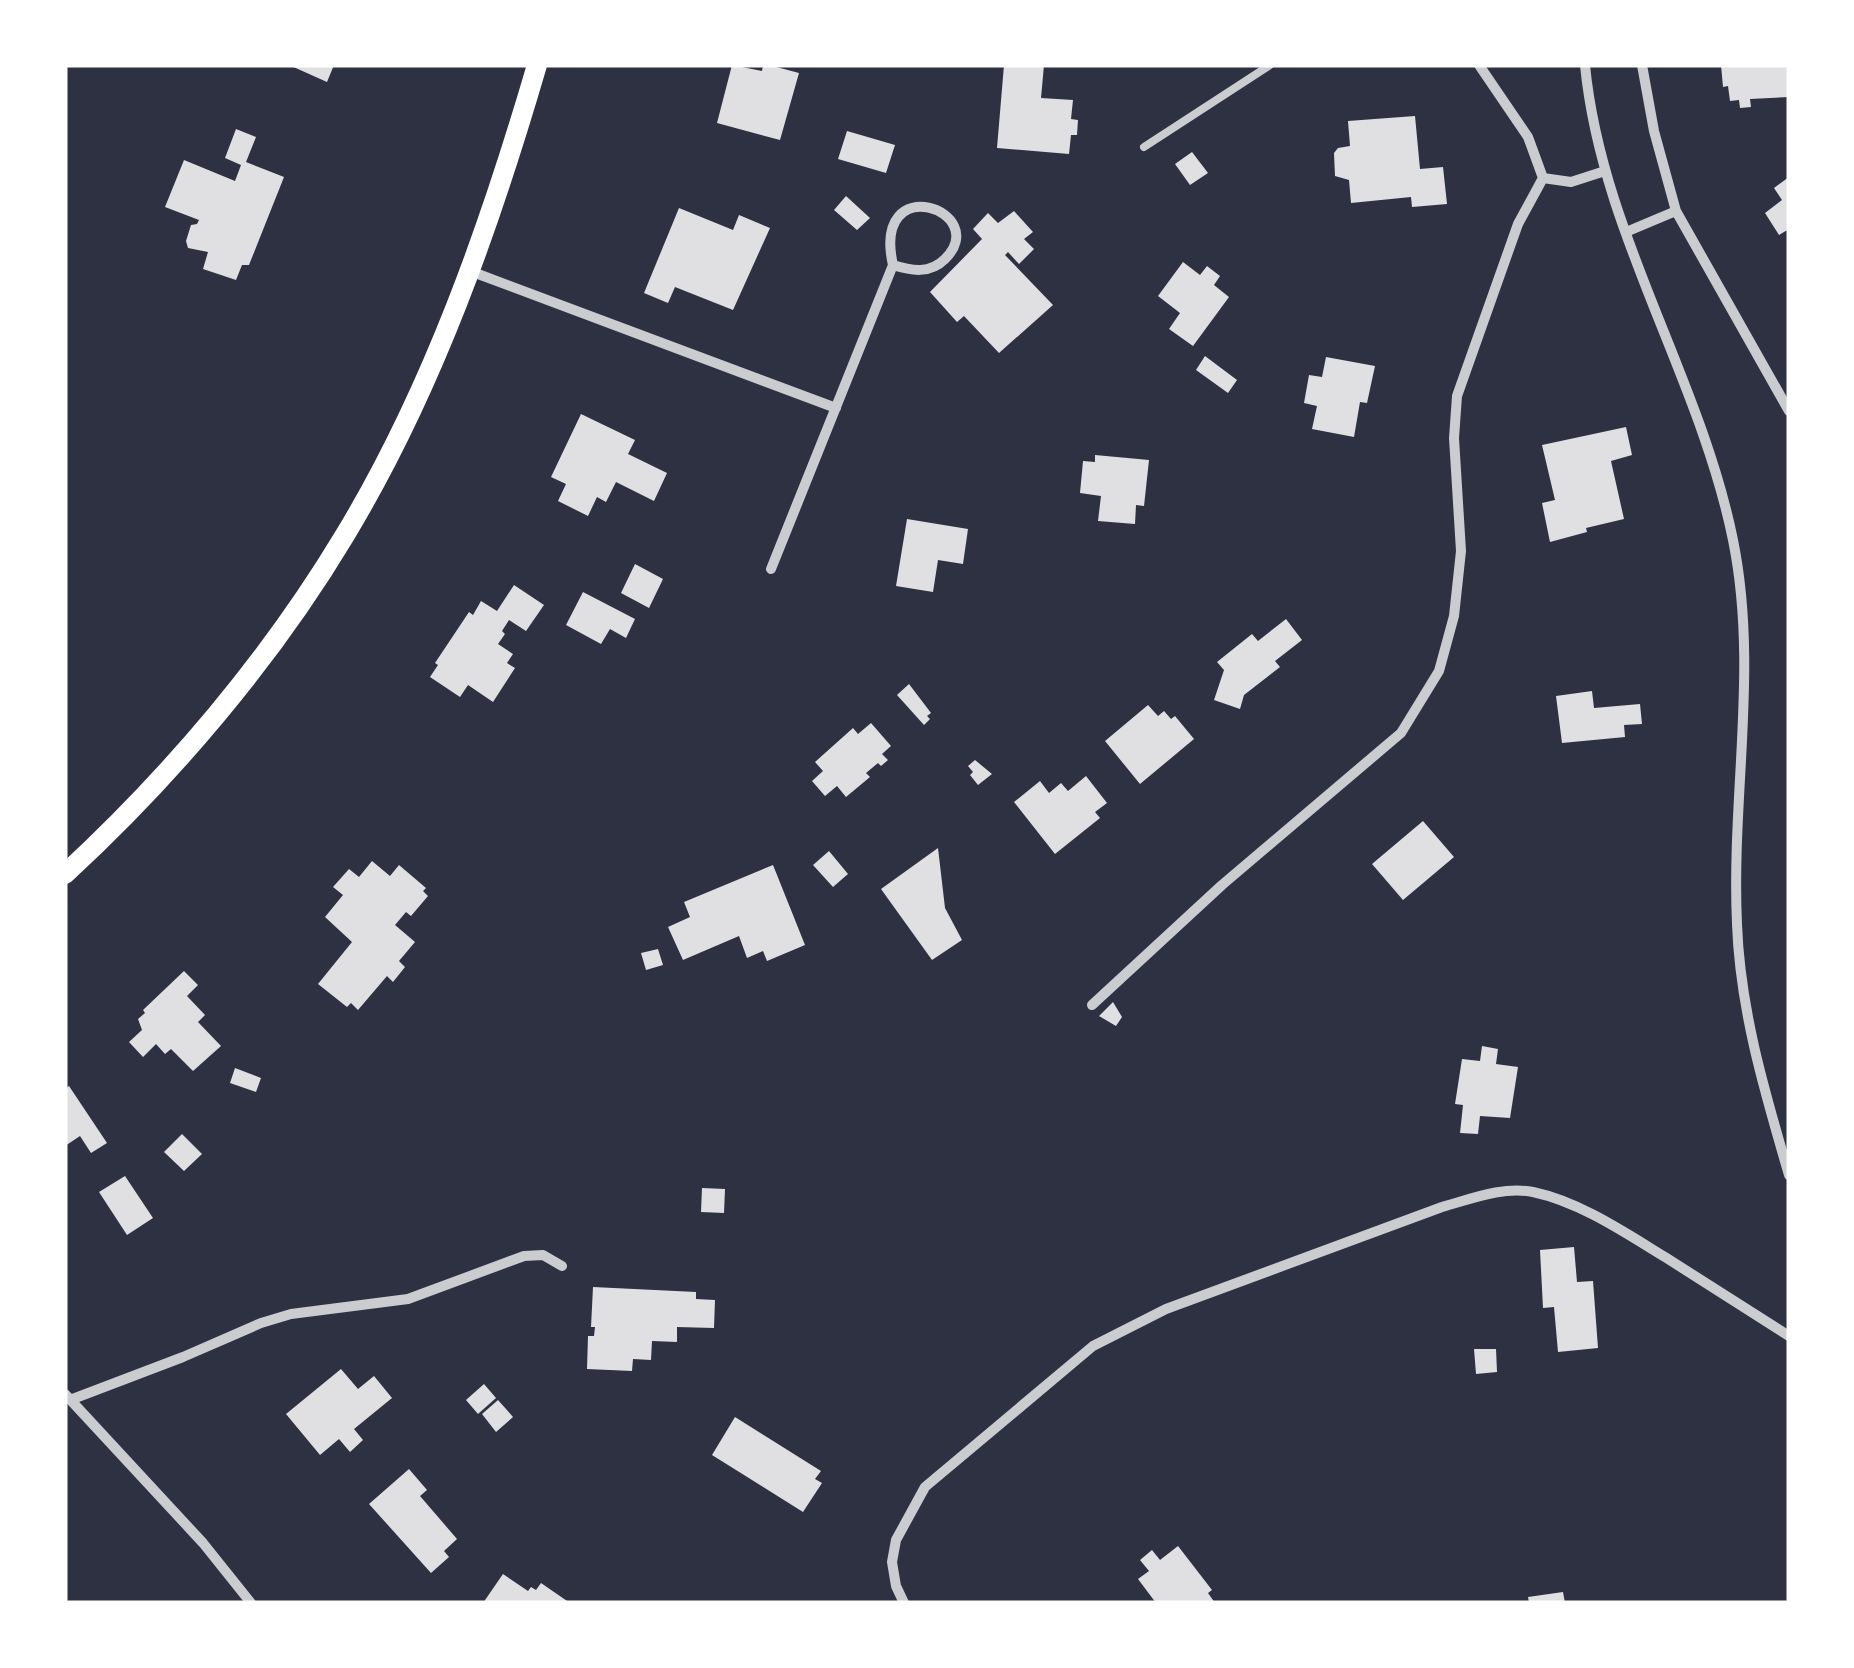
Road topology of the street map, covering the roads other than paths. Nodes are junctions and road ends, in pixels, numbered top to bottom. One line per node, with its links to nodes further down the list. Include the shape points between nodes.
1 (537, 65): 12 (main road)
2 (1270, 65): 6 (lane)
3 (1479, 65): 8 (street, via 1528,138)
4 (1585, 65): 7 (street)
5 (1642, 65): 9 (street)
6 (1144, 147)
7 (1604, 171): 8 (street, via 1571,182); 10 (street)
8 (1544, 178): 17 (street, via 1518,224 1457,396 1461,551 1439,670 1401,733)
9 (1676, 211): 10 (street); 14 (street)
10 (1626, 232): 18 (street, via 1706,438 1733,541 1747,672 1736,926 1760,1074)
11 (893, 265): 11 (street, via 894,224 905,211 920,205 950,218 952,252 941,263 912,271); 13 (street)
12 (470, 271): 13 (street); 16 (main road, via 393,445 312,586 184,752)
13 (836, 408): 15 (street)
14 (1789, 411)
15 (770, 569)
16 (65, 874)
17 (1092, 1005)
18 (1789, 1175)
19 (562, 1266): 21 (street, via 543,1255 524,1256 408,1299 291,1314)
20 (1789, 1336): 23 (street, via 1584,1210 1514,1191 1442,1207 1166,1309 1094,1346 925,1487 896,1540 892,1562)
21 (68, 1397): 22 (street)
22 (251, 1603)
23 (904, 1603)

